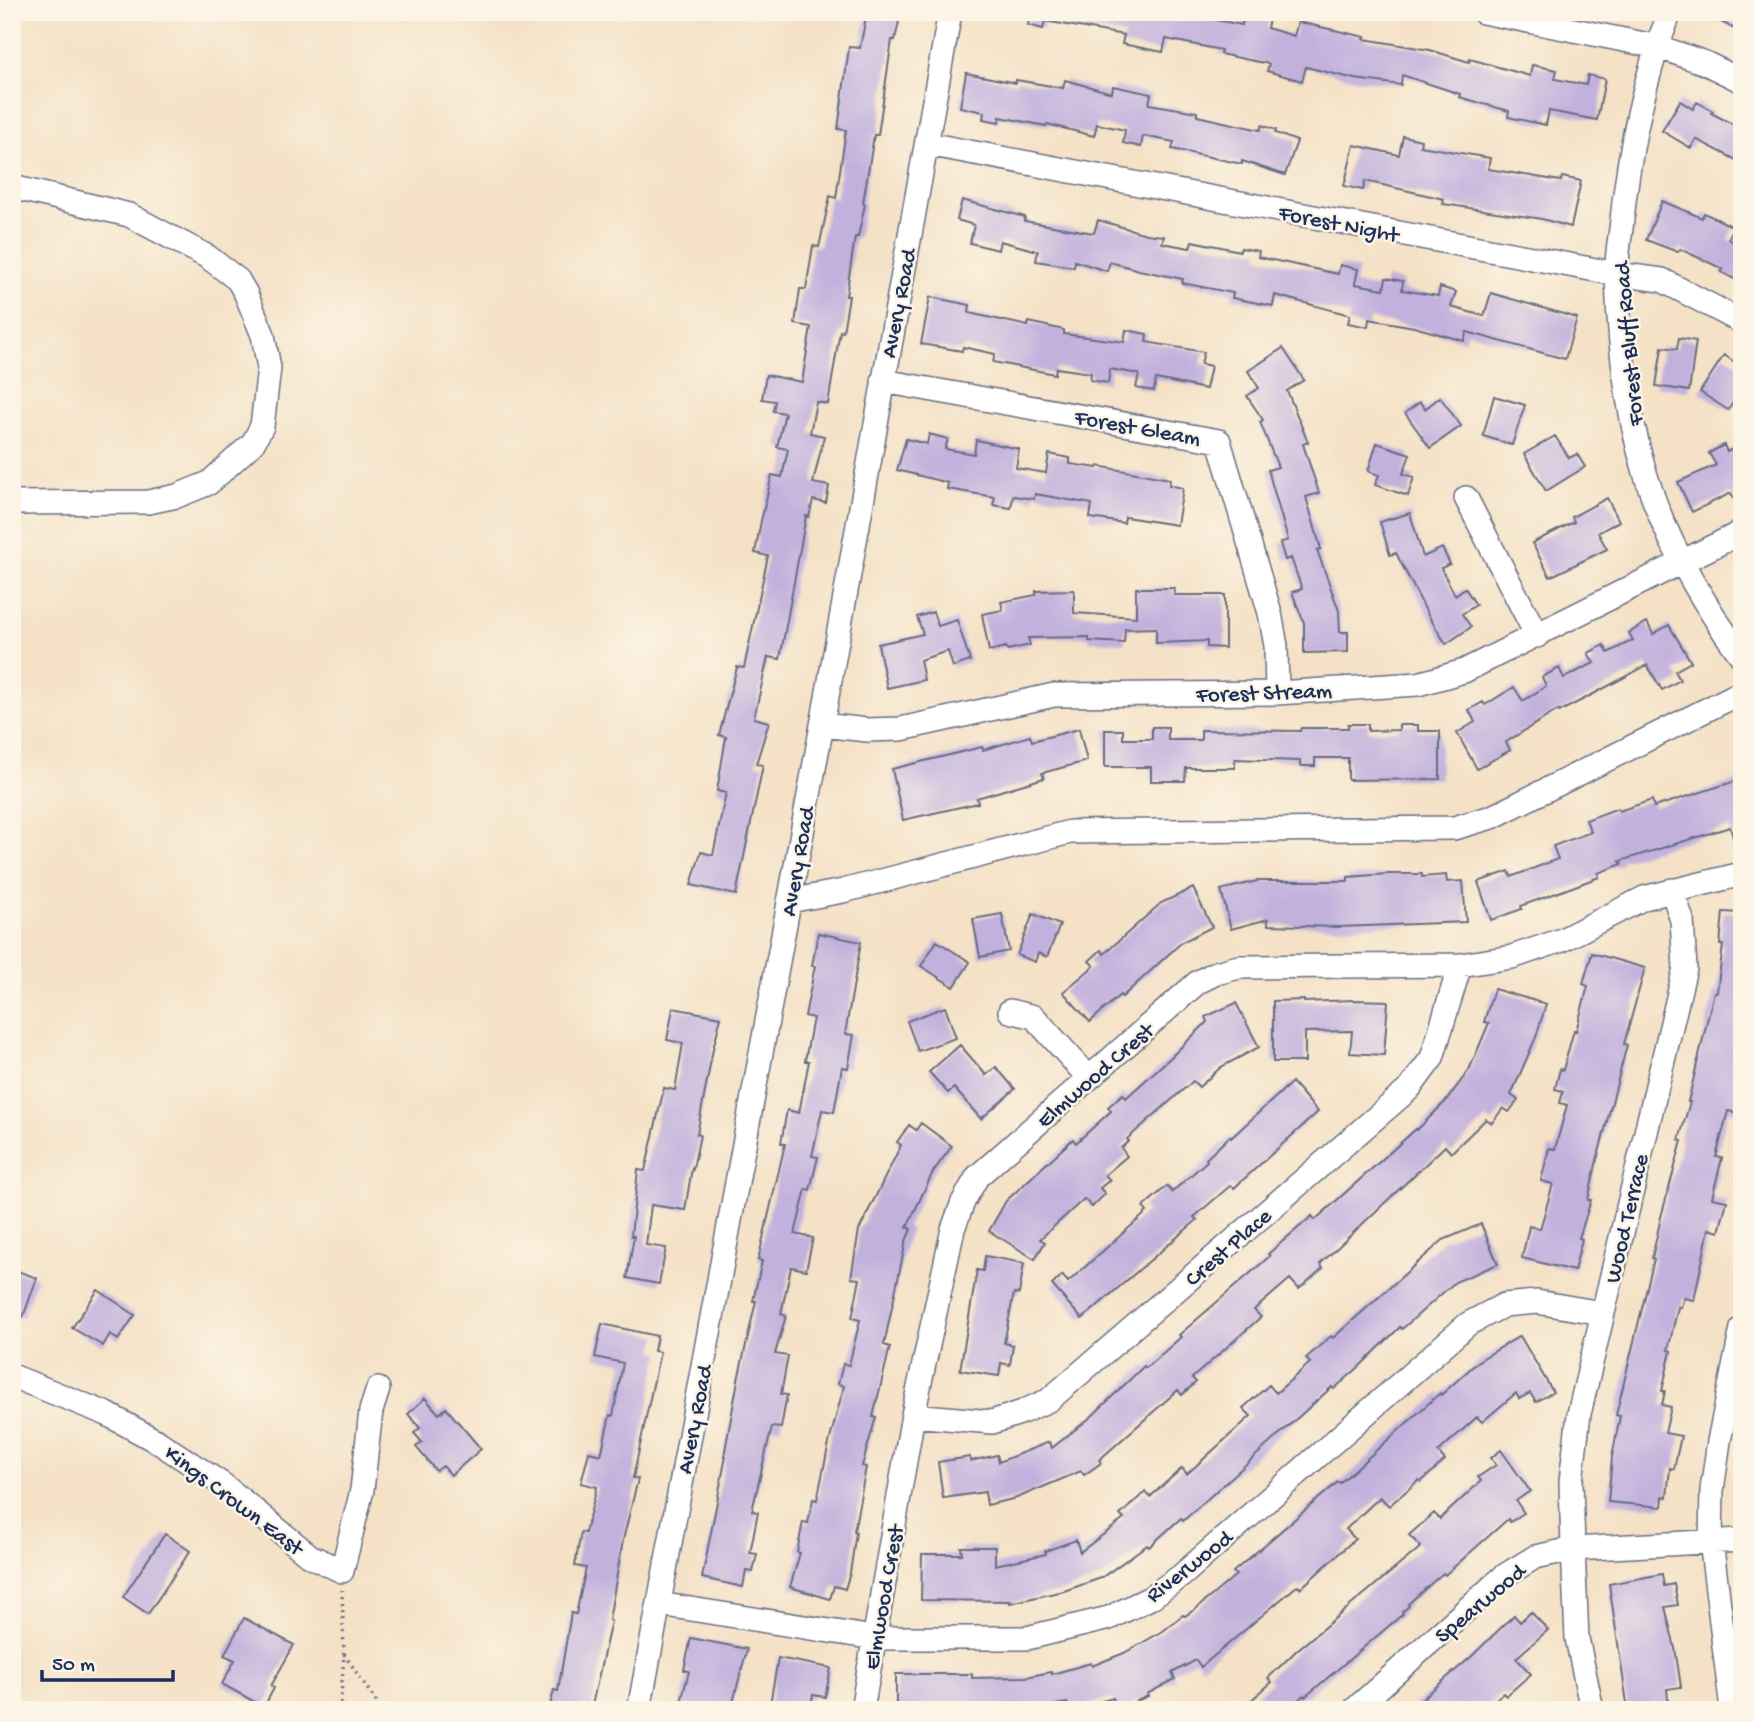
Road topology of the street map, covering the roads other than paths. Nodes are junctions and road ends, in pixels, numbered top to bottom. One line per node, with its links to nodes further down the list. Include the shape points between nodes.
1 (950, 12): 6 (street, Avery Road)
2 (1483, 12): 4 (street)
3 (1670, 12): 4 (street, Forest Bluff Road)
4 (1659, 47): 5 (street); 8 (street, Forest Bluff Road, via 1625,187)
5 (1742, 81)
6 (927, 144): 8 (street, Forest Night); 10 (street, Avery Road)
7 (12, 187): 12 (street, via 129,215 191,246 237,280 263,335 269,368 262,426 253,443 209,484 148,502)
8 (1617, 274): 9 (street, Forest Night, via 1662,280); 14 (street, Forest Bluff Road, via 1626,379 1637,441 1654,501)
9 (1742, 323)
10 (883, 381): 18 (street, Forest Gleam, via 1219,441 1270,613); 19 (street, Avery Road)
11 (1466, 499): 15 (street)
12 (12, 503)
13 (1742, 532): 14 (street, Forest Stream)
14 (1684, 562): 15 (street, Forest Stream); 16 (street, Forest Bluff Road)
15 (1537, 636): 18 (street, Forest Stream, via 1464,671 1418,684)
16 (1742, 657)
17 (1742, 692): 22 (street, via 1471,825 1070,832)
18 (1277, 693): 19 (street, Forest Stream, via 1054,695 901,729)
19 (822, 725): 22 (street, Avery Road)
20 (1742, 874): 21 (street, Elmwood Crest)
21 (1672, 890): 23 (street, Elmwood Crest, via 1644,898 1562,940 1512,957); 26 (street, Wood Terrace, via 1682,920 1685,968)
22 (789, 901): 34 (street, Avery Road)
23 (1460, 965): 25 (street, Elmwood Crest, via 1239,967 1216,973 1198,982); 30 (street, Crest Place, via 1432,1058 1409,1089 1049,1400 992,1422)
24 (1010, 1011): 25 (street, via 1034,1017)
25 (1089, 1078): 30 (street, Elmwood Crest, via 977,1177 963,1202 953,1229)
26 (1602, 1313): 33 (street, Wood Terrace, via 1572,1468); 35 (street, Riverwood, via 1537,1302 1504,1305 1468,1324 1181,1576 1110,1618 1027,1638)
27 (1742, 1328): 32 (street, via 1719,1441)
28 (12, 1376): 29 (street, Kings Crown East, via 107,1414 158,1442 222,1484 310,1556 342,1571 362,1490)
29 (378, 1389)
30 (913, 1415): 35 (street, Elmwood Crest)
31 (1742, 1540): 32 (street, Spearwood)
32 (1711, 1541): 33 (street, Spearwood); 40 (street)
33 (1573, 1549): 38 (street, Spearwood, via 1535,1557 1504,1576); 39 (street, Wood Terrace, via 1577,1638)
34 (659, 1604): 35 (street, Riverwood); 36 (street, Avery Road)
35 (874, 1637): 37 (street, Elmwood Crest)
36 (639, 1710)
37 (862, 1710)
38 (1354, 1710)
39 (1592, 1710)
40 (1732, 1710)

